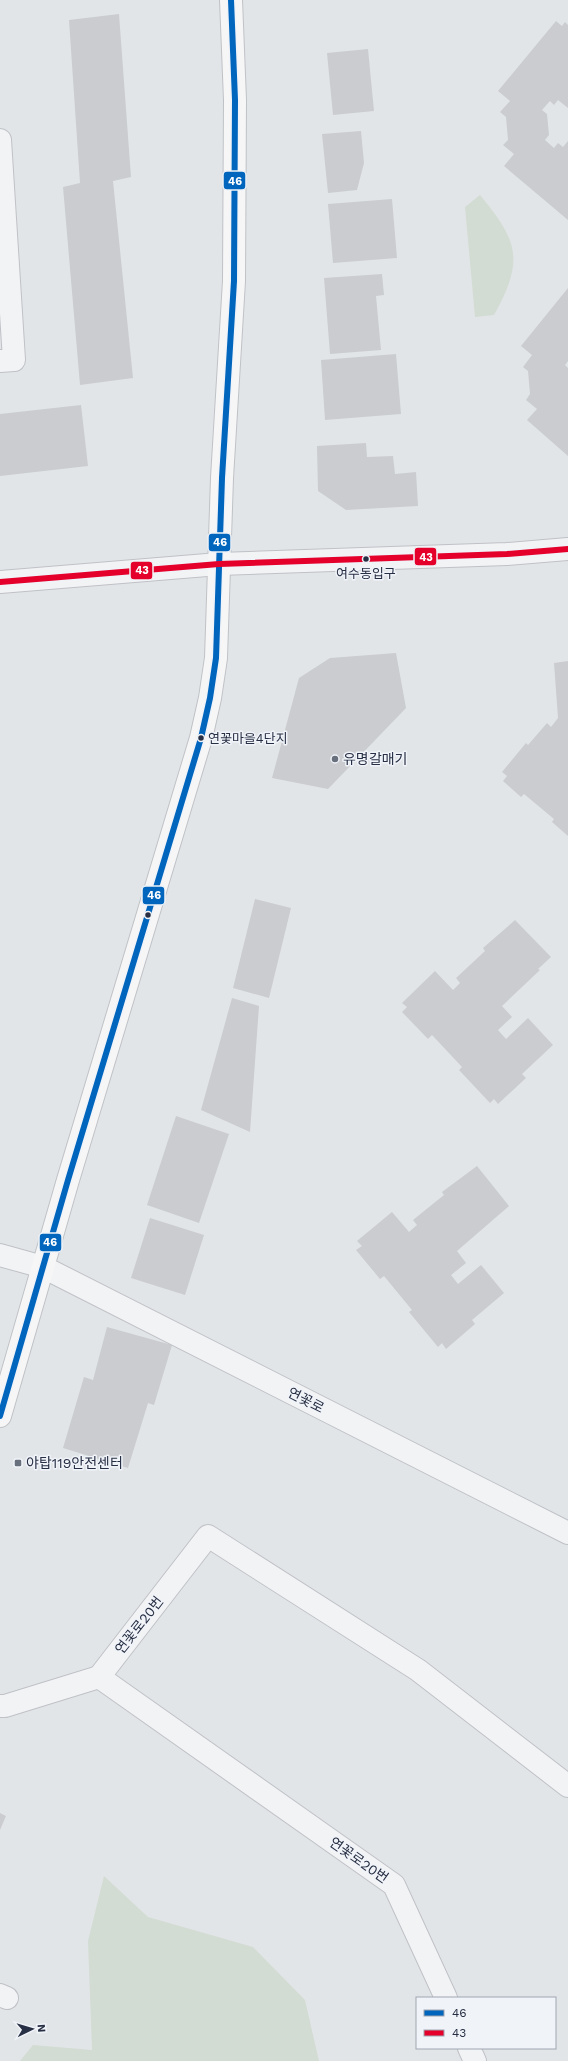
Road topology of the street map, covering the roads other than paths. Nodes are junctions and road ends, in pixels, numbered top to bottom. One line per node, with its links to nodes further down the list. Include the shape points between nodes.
1 (231, 0): 5 (main road, via 235,100 234,281)
2 (0, 140): 3 (street, via 14,360)
3 (0, 361)
4 (568, 549): 5 (street, via 507,554)
5 (219, 564): 6 (street); 8 (main road, via 216,658 200,738)
6 (0, 582)
7 (0, 1255): 8 (street, 연꽃로)
8 (43, 1266): 9 (main road); 10 (street, 연꽃로)
9 (0, 1416)
10 (568, 1533)
11 (99, 1677): 12 (street); 13 (street, 연꽃로20번, via 208,1536 418,1670); 14 (street, 연꽃로20번, via 394,1885)
12 (0, 1706)
13 (568, 1786)
14 (446, 1997)
15 (469, 2049): 16 (street)
16 (475, 2061)

